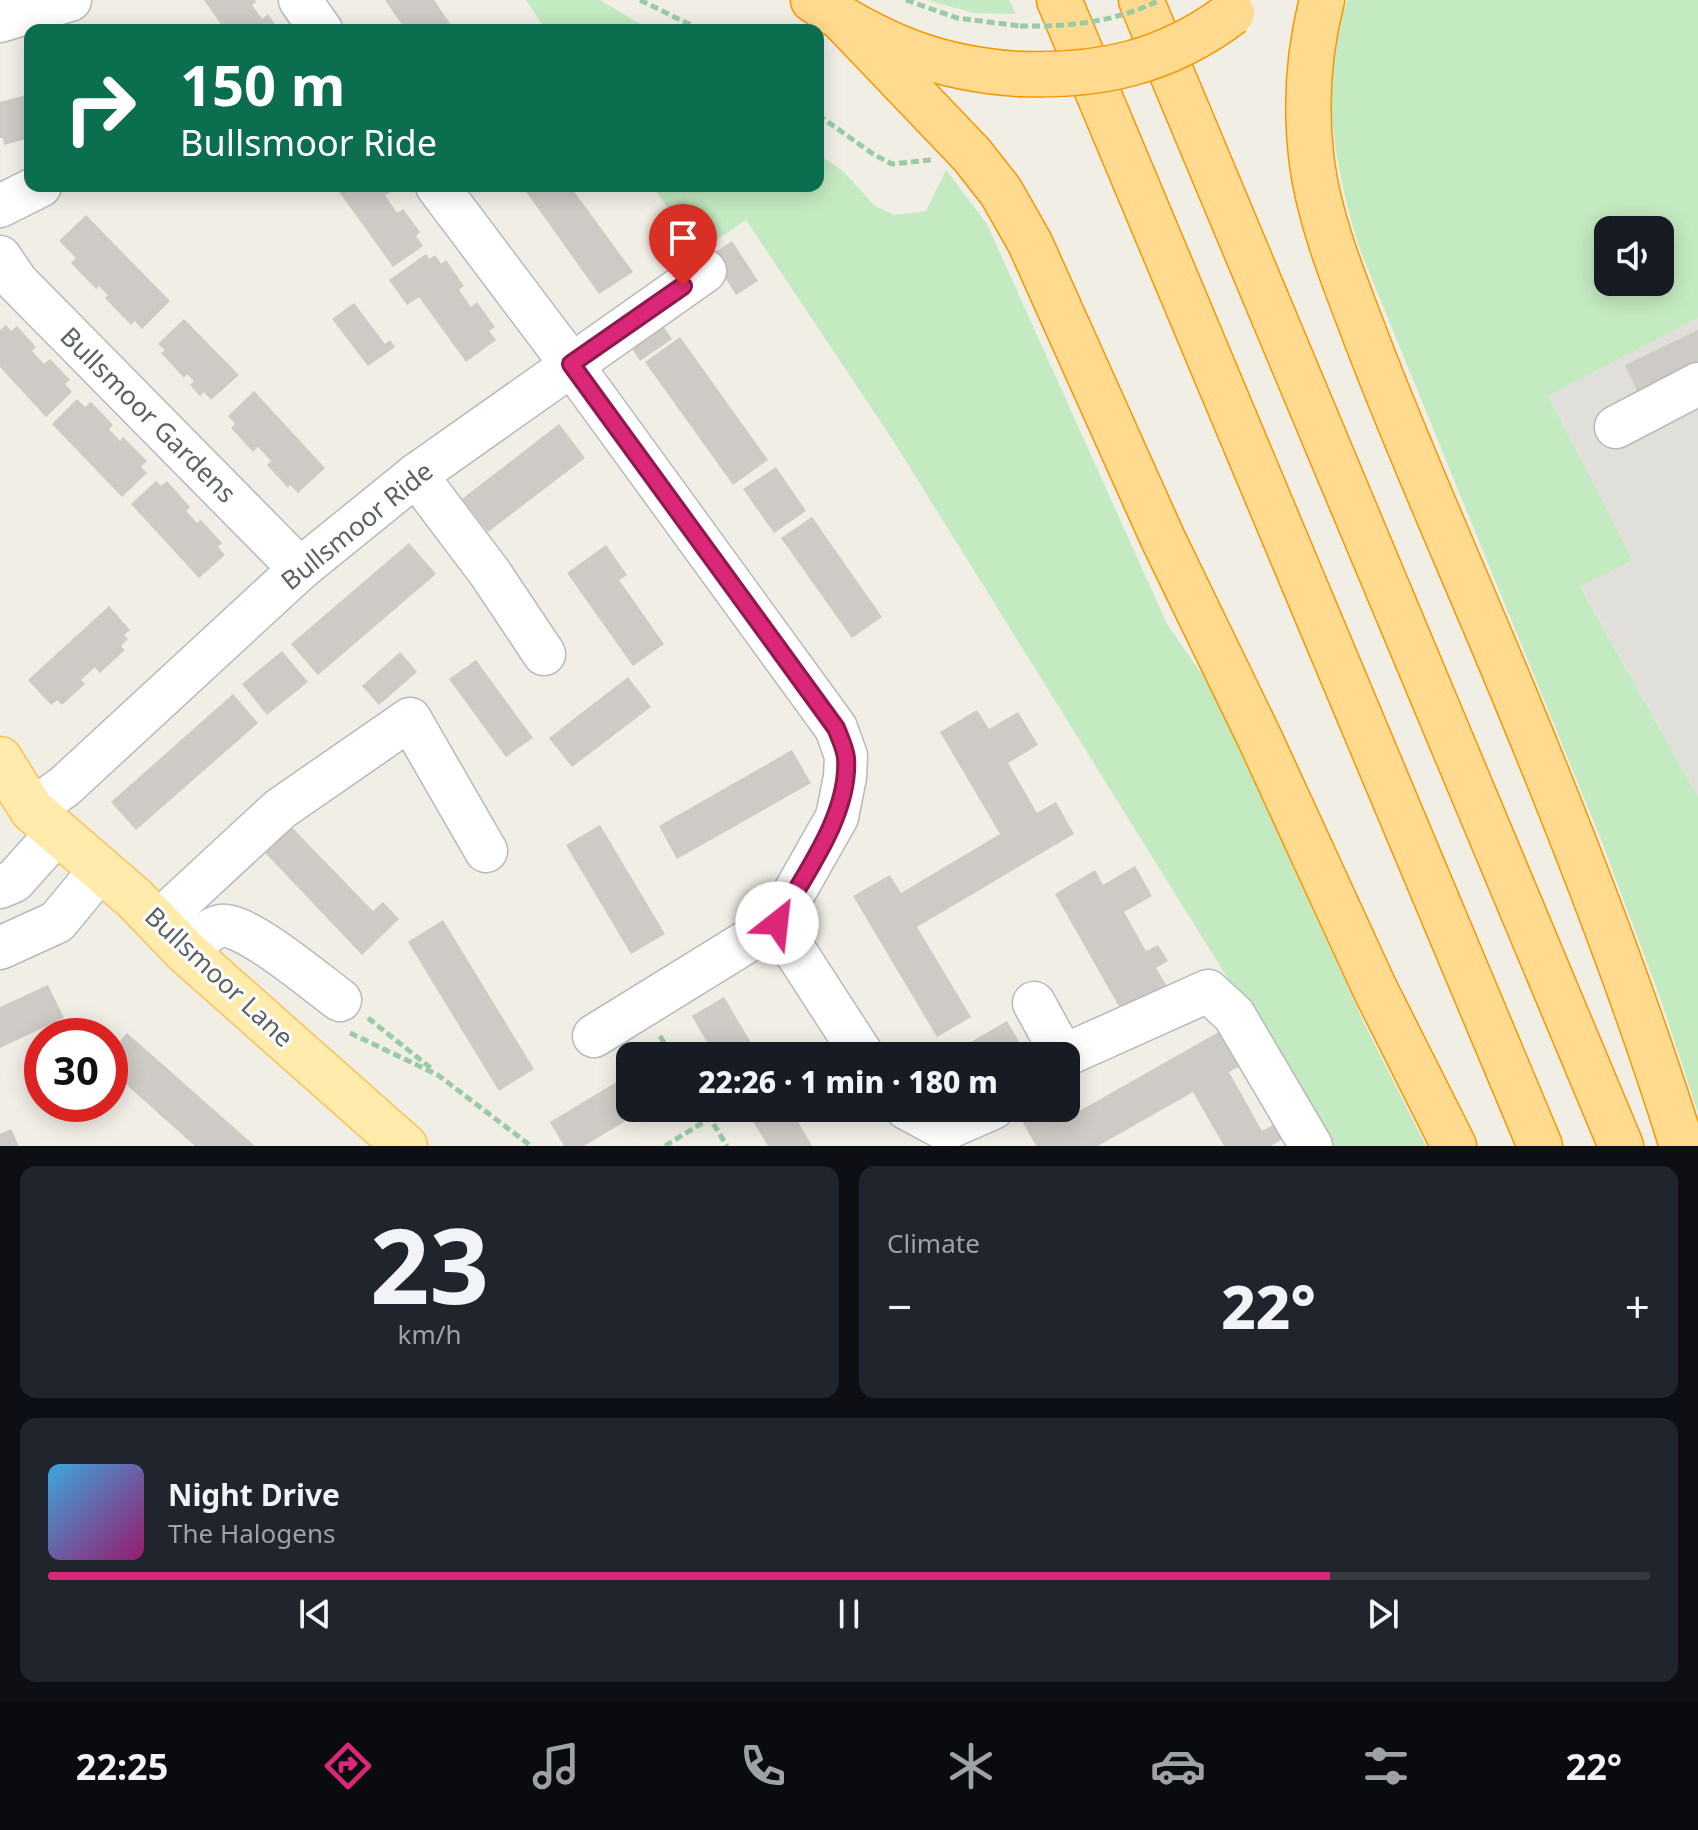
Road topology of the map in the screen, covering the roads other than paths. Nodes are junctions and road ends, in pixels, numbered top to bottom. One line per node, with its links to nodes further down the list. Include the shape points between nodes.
1 (70, 0): 8 (street)
2 (300, 0): 9 (street)
3 (1059, 0): 40 (highway)
4 (1141, 0): 41 (highway)
5 (1322, 0): 42 (highway, via 1310,55 1307,112 1313,167 1330,235 1383,383 1605,920)
6 (1240, 7): 7 (highway, bridge, via 1190,42 1114,68 1073,75 953,66 888,44)
7 (829, 11): 39 (highway, via 972,155 1023,229 1340,917)
8 (0, 21)
9 (317, 24)
10 (28, 192): 12 (street)
11 (442, 192): 15 (street)
12 (0, 206)
13 (0, 257): 19 (street, Bullsmoor Gardens, via 17,282)
14 (705, 271): 15 (street, Bullsmoor Ride)
15 (571, 364): 18 (street, Bullsmoor Ride); 26 (street, via 836,728 846,756 837,817)
16 (1698, 384): 17 (street)
17 (1616, 427)
18 (416, 475): 19 (street, Bullsmoor Ride); 20 (street)
19 (300, 569): 22 (street, Bullsmoor Ride)
20 (544, 654)
21 (0, 759): 22 (main road, Bullsmoor Lane)
22 (30, 813): 24 (main road, Bullsmoor Lane); 25 (street, Bullsmoor Ride, via 14,881)
23 (486, 851): 27 (street, via 410,719 280,809)
24 (100, 870): 27 (main road, Bullsmoor Lane); 28 (street, via 57,922)
25 (0, 887)
26 (777, 923): 31 (street); 32 (street)
27 (172, 937): 30 (street, via 221,925 237,928 262,942); 37 (main road, Bullsmoor Lane)
28 (0, 948)
29 (1034, 1003): 33 (street)
30 (351, 1016)
31 (594, 1036)
32 (854, 1042)
33 (1055, 1042)
34 (1080, 1048): 38 (street, via 1208,991 1234,1015)
35 (932, 1122): 36 (street, via 945,1129)
36 (974, 1126)
37 (405, 1146)
38 (1311, 1146)
39 (1454, 1146)
40 (1540, 1146)
41 (1621, 1146)
42 (1682, 1146)

